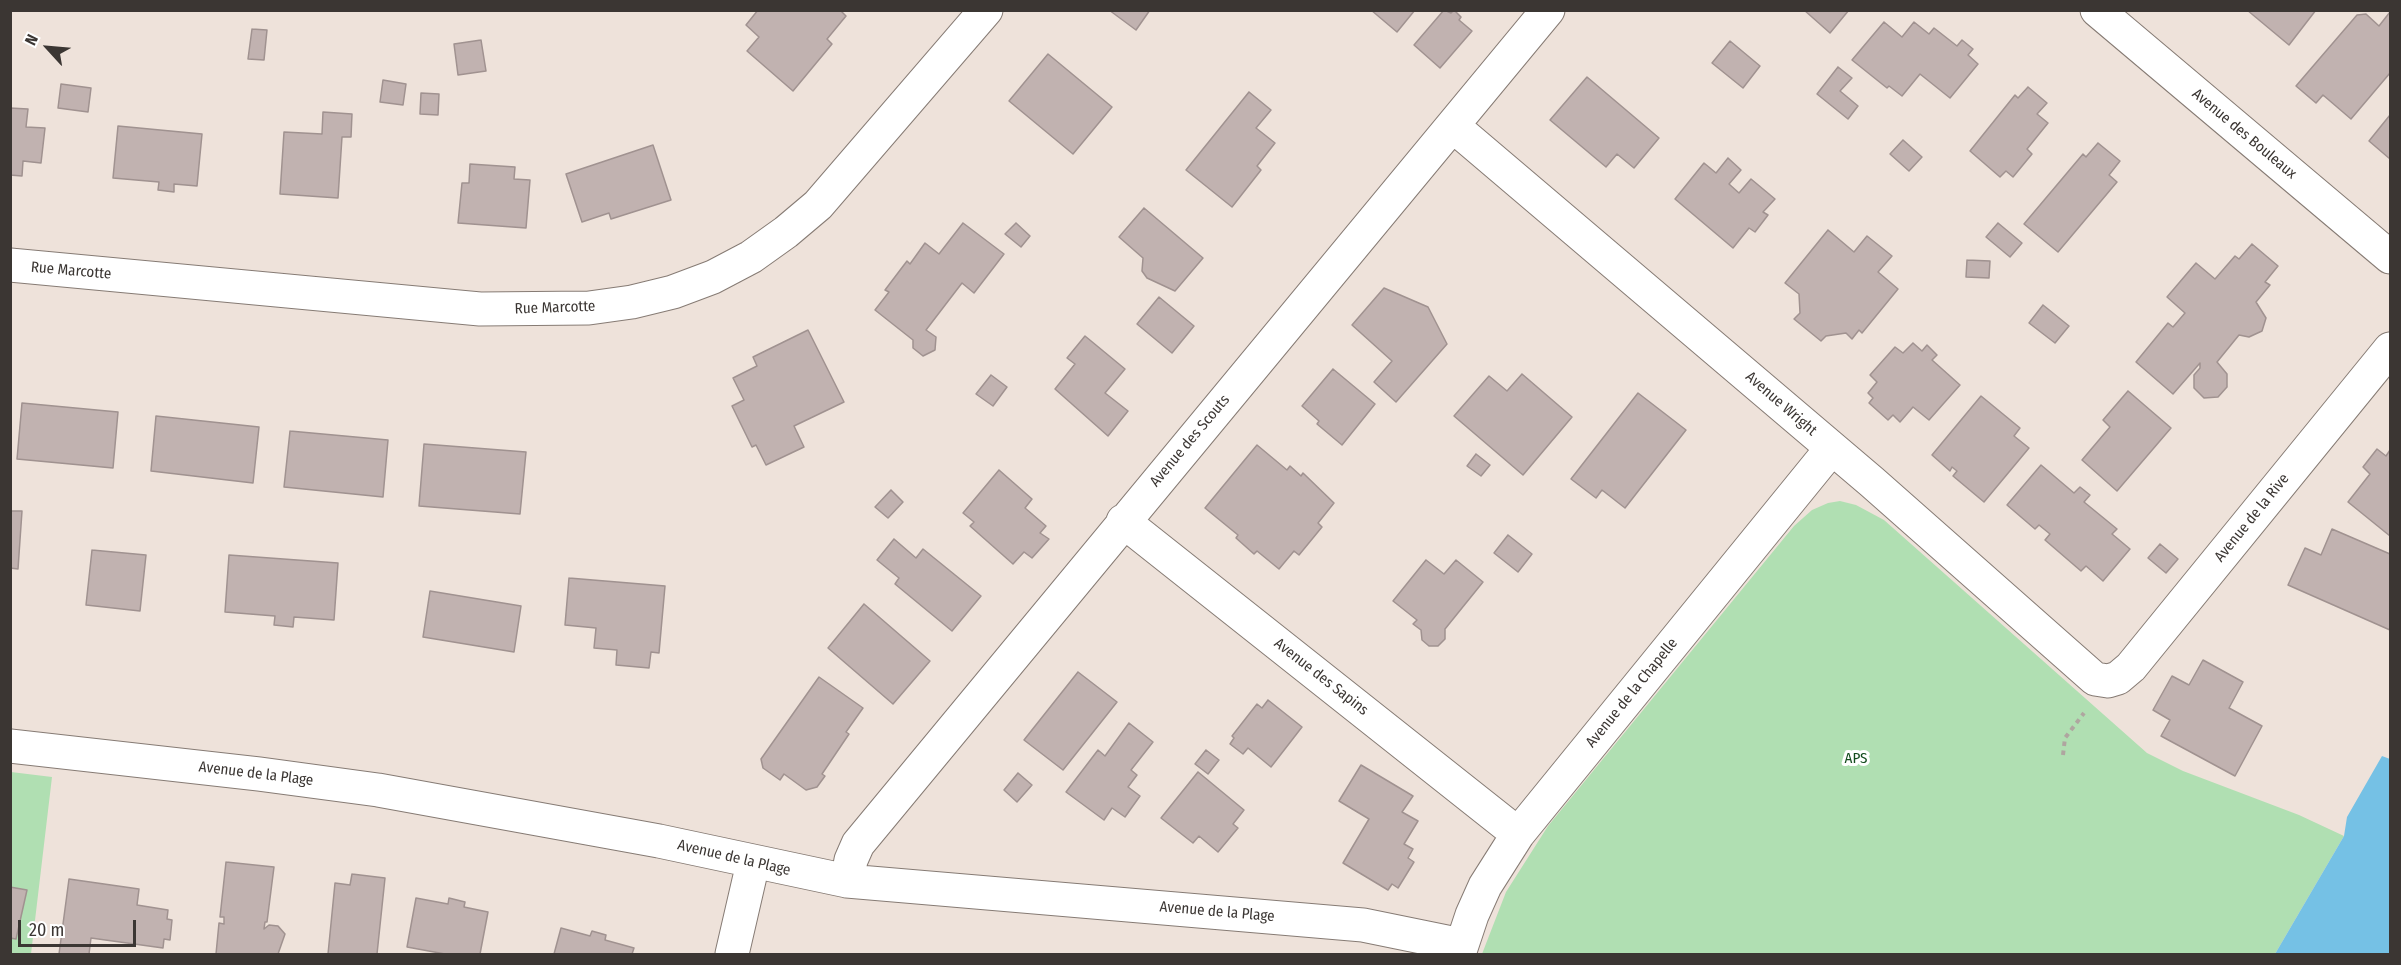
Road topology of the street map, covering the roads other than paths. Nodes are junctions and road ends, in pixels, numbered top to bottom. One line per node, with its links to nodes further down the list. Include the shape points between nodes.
1 (986, 10): 6 (street, Rue Marcotte, via 818,205 751,256 713,277 673,292 589,308 480,309)
2 (1548, 10): 4 (street, Avenue des Scouts)
3 (2097, 10): 5 (street, Avenue des Bouleaux)
4 (1453, 126): 8 (street, Avenue Wright); 9 (street, Avenue des Scouts)
5 (2391, 257)
6 (10, 265)
7 (2391, 349): 10 (street, Avenue de la Rive, via 2131,667)
8 (1832, 448): 10 (street, Avenue Wright, via 2086,673); 12 (street, Avenue de la Chapelle)
9 (1123, 521): 12 (street, Avenue des Sapins); 14 (street, Avenue des Scouts, via 858,844)
10 (2108, 681)
11 (10, 746): 13 (street, Avenue de la Plage, via 378,790)
12 (1518, 834): 15 (street, Avenue de la Chapelle, via 1485,885)
13 (753, 862): 14 (street, Avenue de la Plage); 16 (street)
14 (847, 881): 15 (street, Avenue de la Plage, via 1363,925)
15 (1460, 950)
16 (732, 954)

